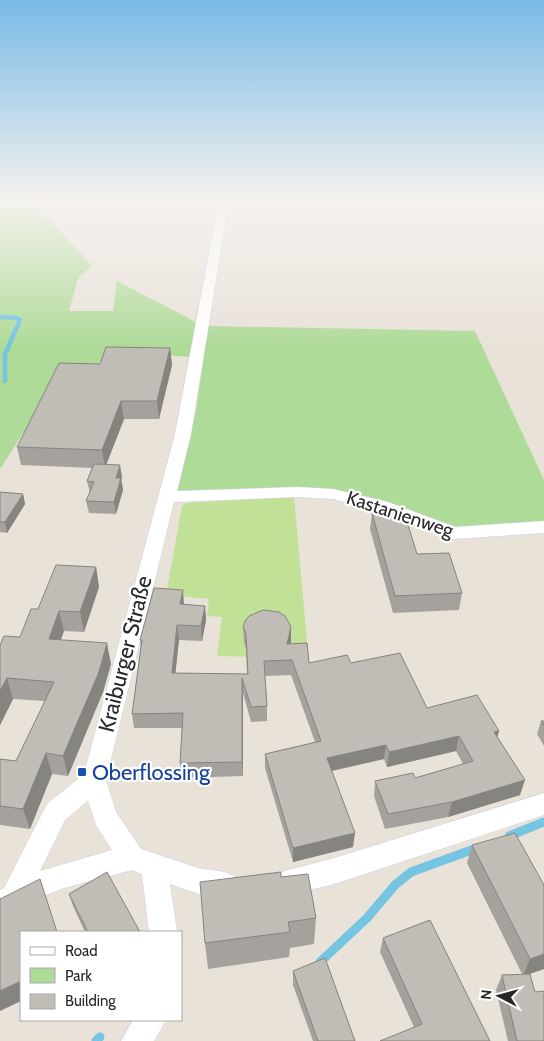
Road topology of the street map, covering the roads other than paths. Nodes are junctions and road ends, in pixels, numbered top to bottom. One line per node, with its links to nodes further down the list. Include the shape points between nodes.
1 (215, 249): 2 (street, Kraiburger Straße, via 183,434)
2 (166, 497): 3 (street, Kastanienweg, via 298,492 333,494 382,506 453,533); 4 (street, Kraiburger Straße)
3 (544, 527)
4 (94, 780): 6 (street, via 105,817); 7 (street, via 56,812)
5 (544, 804): 6 (street, via 331,872 280,883 222,885 198,882)
6 (143, 862): 7 (street, via 79,870); 8 (street)
7 (7, 900)
8 (164, 931)
9 (150, 1021): 10 (street)
10 (136, 1041)

